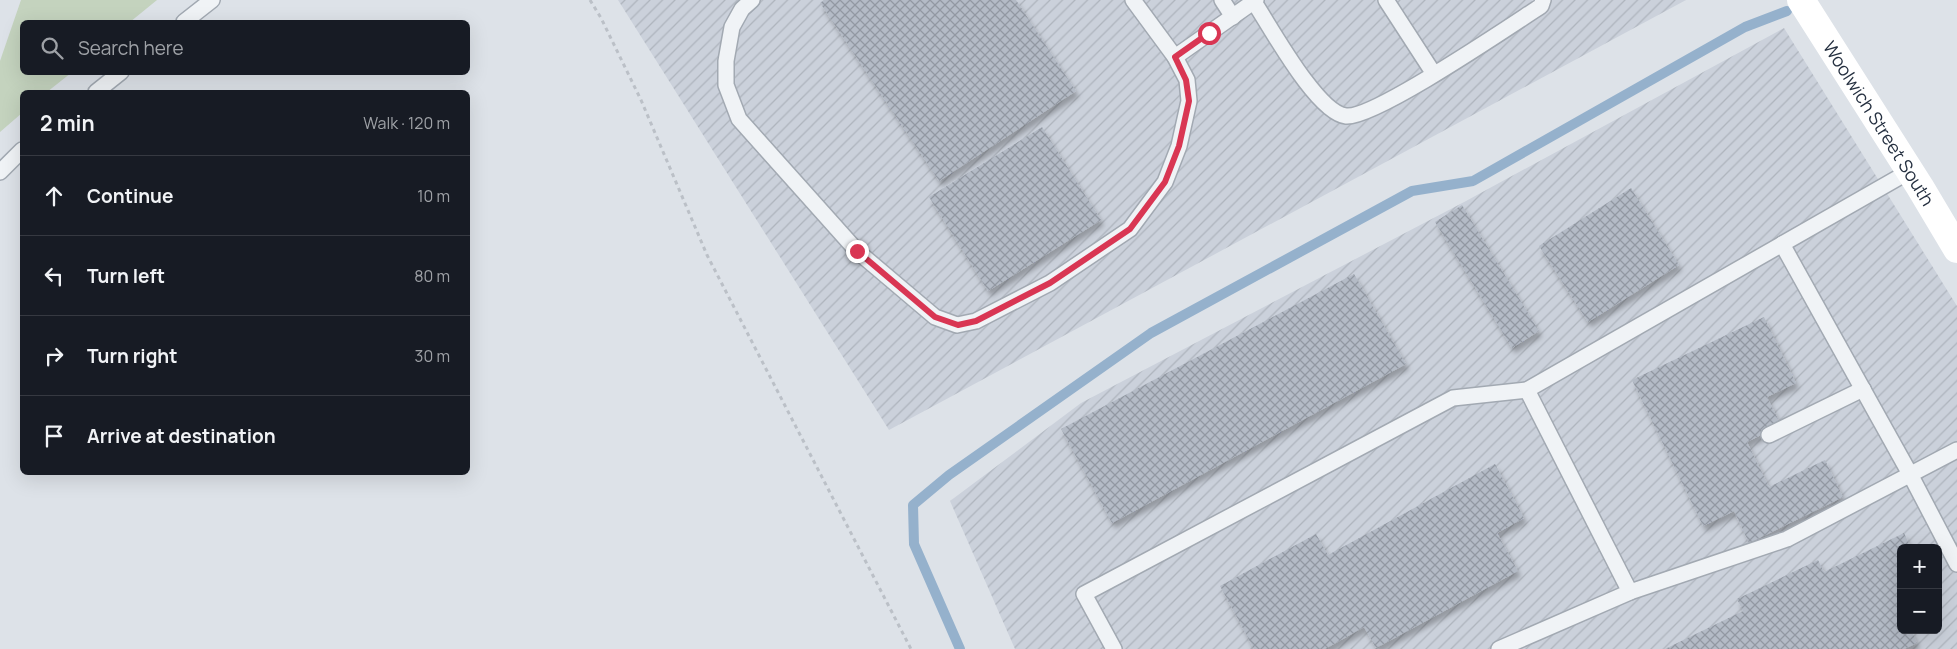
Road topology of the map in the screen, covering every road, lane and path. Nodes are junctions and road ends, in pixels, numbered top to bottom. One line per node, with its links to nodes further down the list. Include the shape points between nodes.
1 (212, 0): 11 (lane)
2 (590, 0): 28 (path, via 641,100 707,255)
3 (752, 0): 12 (lane, via 742,9 732,27 726,61 726,85 739,118 857,251 935,317 958,325 976,321 1050,283 1130,229 1165,182 1179,146 1189,101 1186,80)
4 (1133, 0): 12 (lane)
5 (1222, 0): 10 (lane)
6 (1386, 0): 13 (lane)
7 (1543, 0): 13 (lane, via 1541,6)
8 (1801, 0): 17 (street, Woolwich Street South)
9 (1255, 1): 10 (lane); 13 (lane, via 1302,77 1328,107 1345,116 1367,112)
10 (1233, 17): 12 (lane)
11 (187, 20)
12 (1175, 57)
13 (1434, 74)
14 (117, 75): 15 (lane)
15 (98, 90)
16 (20, 152): 18 (lane)
17 (1910, 171): 19 (lane); 20 (street, Woolwich Street South)
18 (0, 172)
19 (1782, 244): 21 (lane); 22 (lane)
20 (1957, 249)
21 (1863, 389): 23 (lane); 25 (lane)
22 (1527, 390): 27 (lane); 29 (lane, via 1454,398 1084,594)
23 (1769, 435)
24 (1957, 450): 25 (lane)
25 (1910, 474): 26 (lane); 27 (lane, via 1786,539)
26 (1957, 564)
27 (1630, 592): 30 (lane)
28 (911, 649)
29 (1114, 649)
30 (1499, 649)

